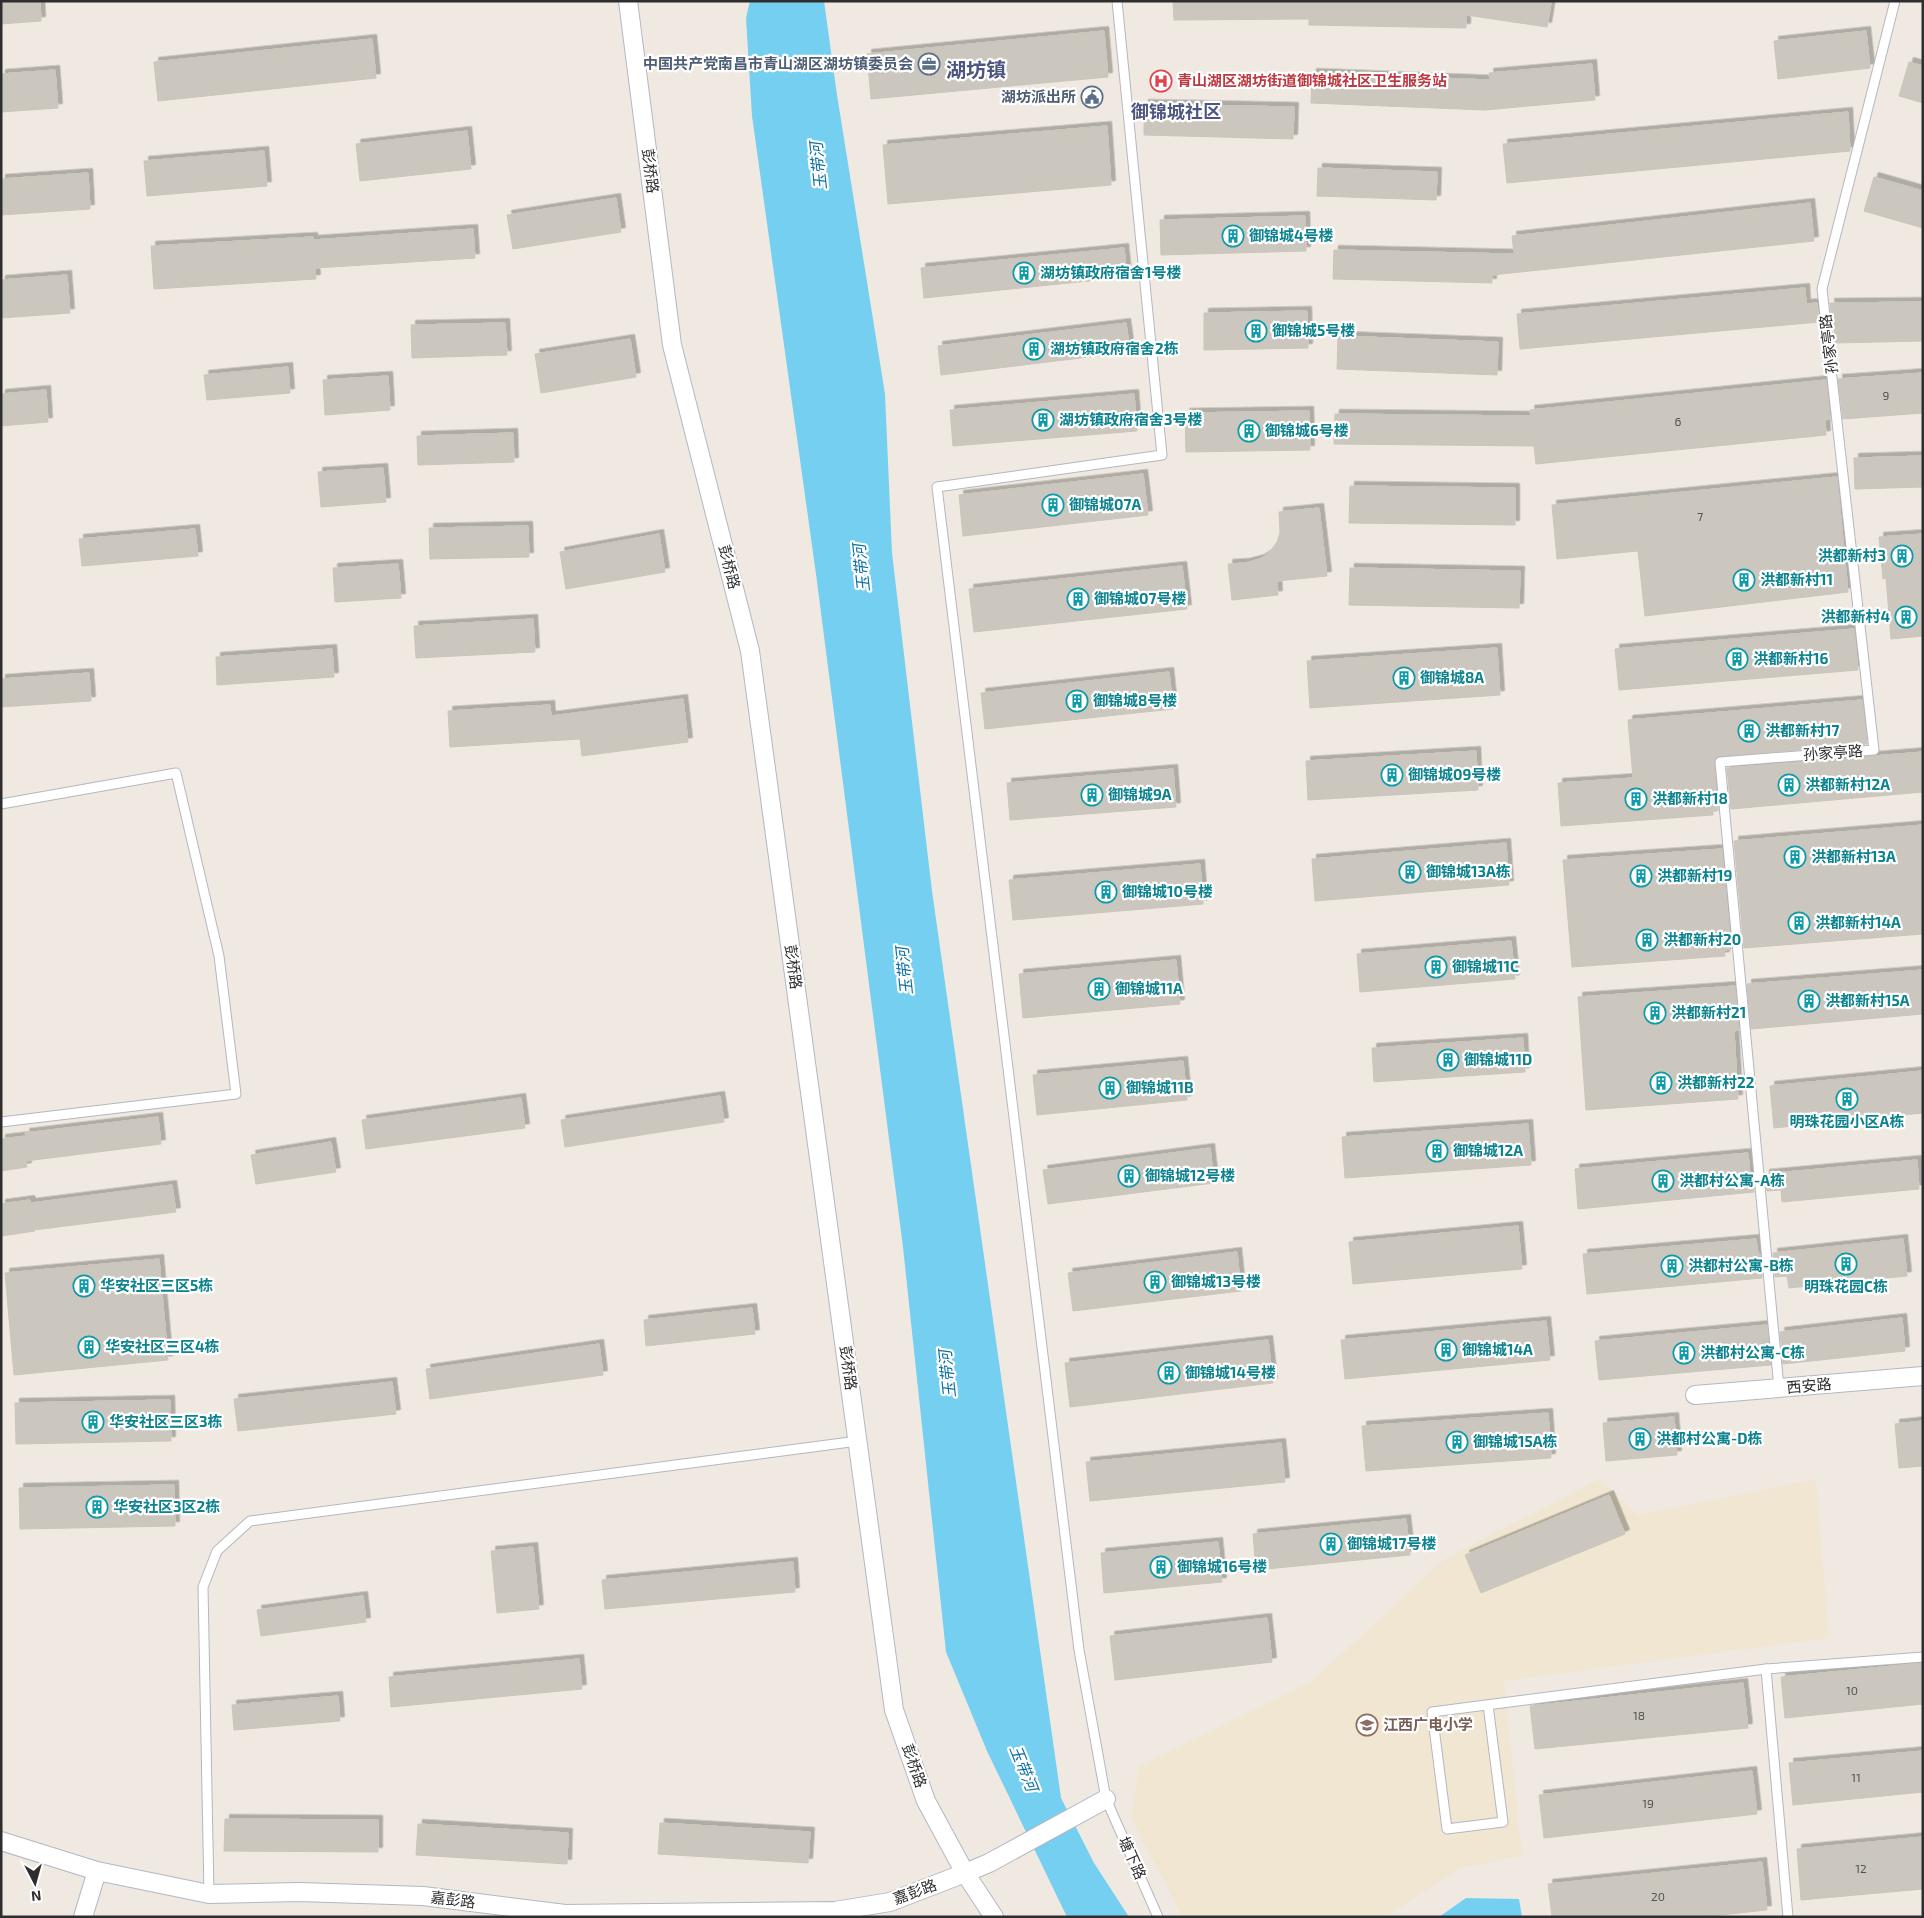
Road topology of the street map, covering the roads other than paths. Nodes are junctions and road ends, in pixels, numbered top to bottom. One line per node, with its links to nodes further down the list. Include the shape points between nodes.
1 (628, 1): 9 (street, 彭桥路, via 672,345 750,651)
2 (1117, 1): 13 (lane, 塘下路, via 1162,455 936,487)
3 (1895, 1): 7 (lane, 孙家亭路, via 1822,289 1874,750 1720,762)
4 (1, 804): 5 (lane, via 176,772 219,956 236,1094)
5 (1, 1122)
6 (1923, 1376): 7 (street, 西安路)
7 (1779, 1388): 8 (street, 西安路)
8 (1695, 1395)
9 (858, 1441): 16 (street, 彭桥路, via 894,1710 926,1801); 17 (lane, via 250,1521 217,1551 202,1587)
10 (1923, 1657): 11 (lane)
11 (1766, 1669): 12 (lane); 21 (lane)
12 (1488, 1704): 12 (lane, via 1432,1712 1447,1829 1503,1822)
13 (1100, 1803): 16 (street, 嘉彭路); 20 (lane, 塘下路)
14 (1, 1841): 15 (street, 嘉彭路)
15 (98, 1871): 17 (street, 嘉彭路); 18 (street)
16 (965, 1873): 17 (street, 嘉彭路, via 890,1902 835,1911 564,1914 423,1896 300,1892); 19 (street, 彭桥路)
17 (209, 1894)
18 (83, 1917)
19 (994, 1917)
20 (1158, 1917)
21 (1788, 1917)

